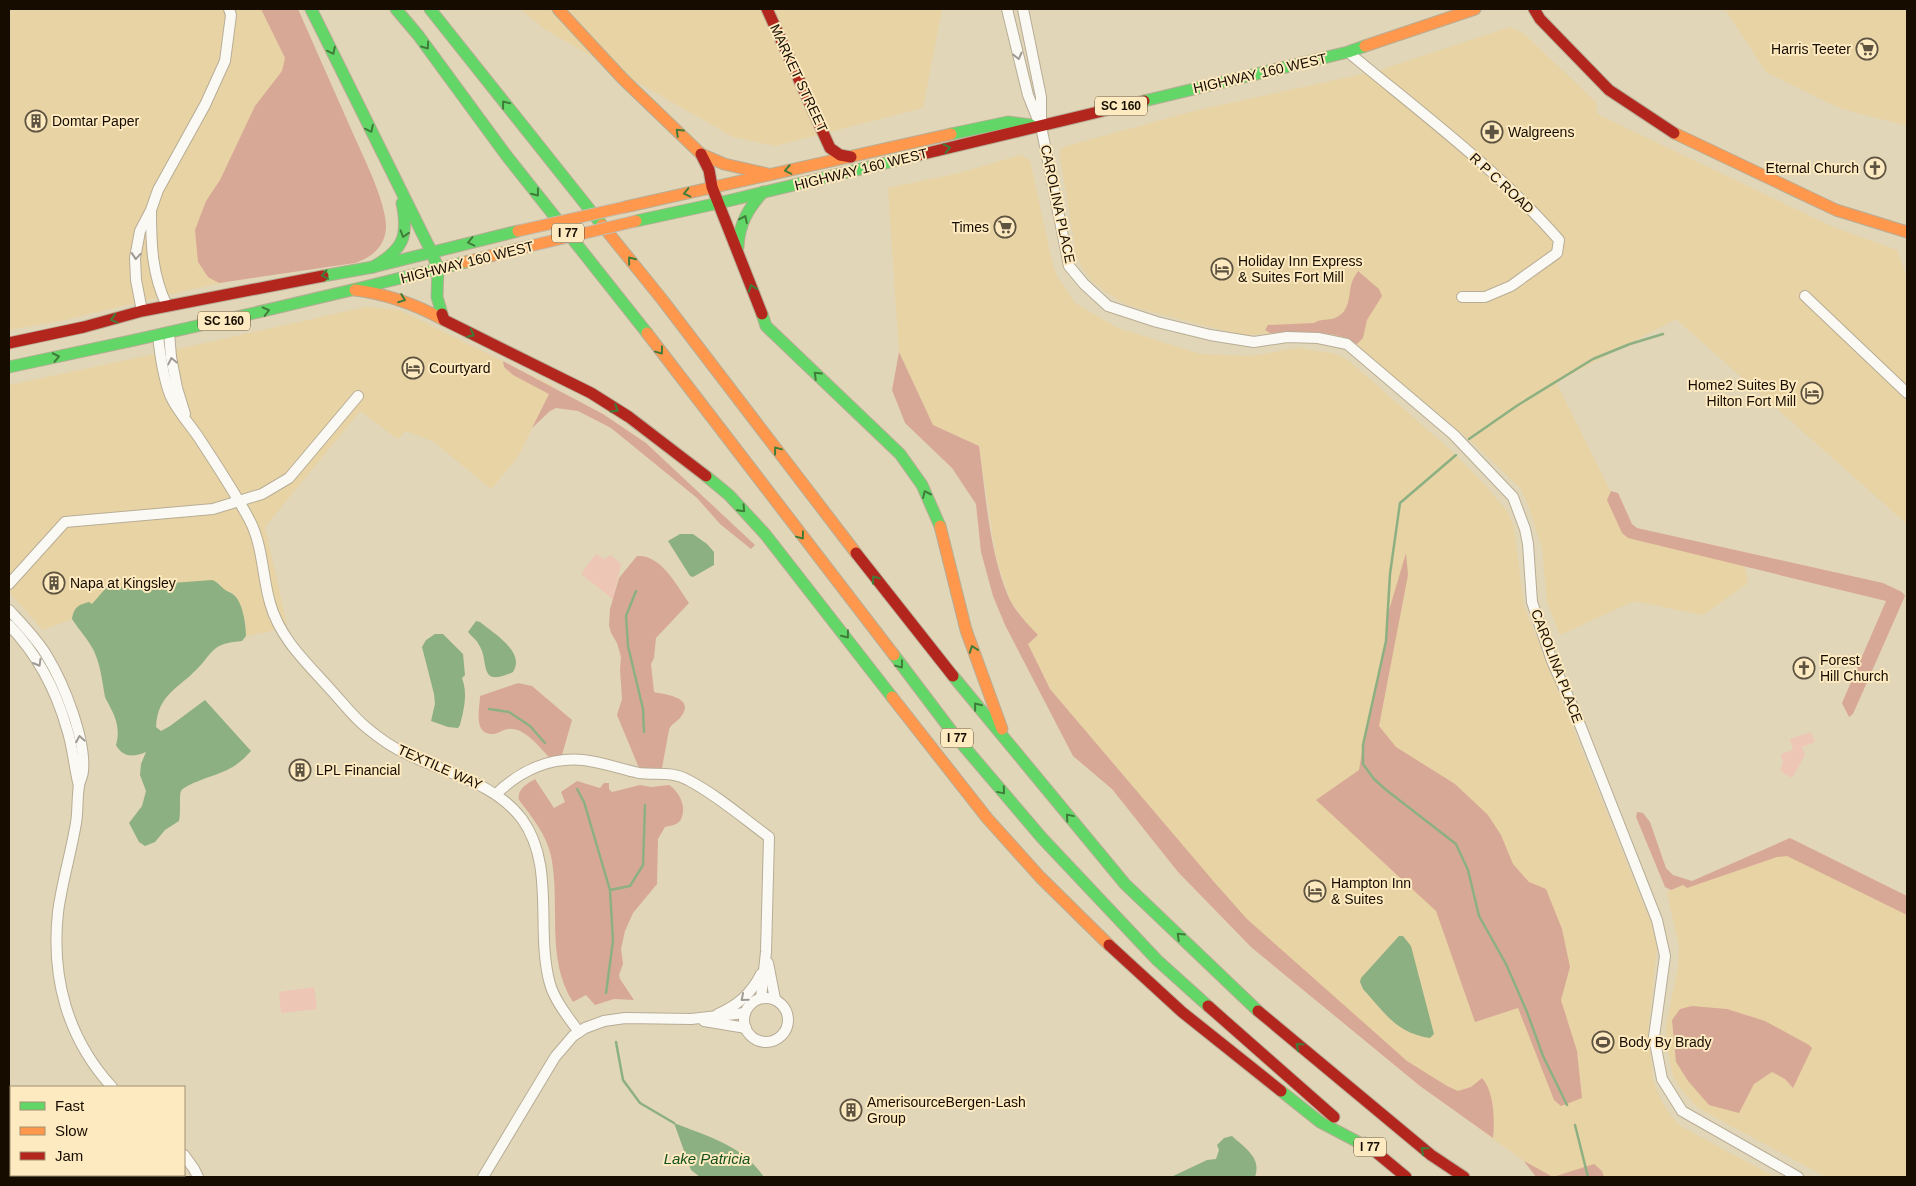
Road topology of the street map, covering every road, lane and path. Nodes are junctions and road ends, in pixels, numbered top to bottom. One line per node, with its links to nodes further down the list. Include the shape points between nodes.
1 (229, 9): 22 (street, via 225,61 206,105 158,190)
2 (311, 9): 19 (main road, one-way to 19)
3 (396, 9): 56 (main road, I 77, one-way to 56, via 932,708 1042,838 1157,960)
4 (430, 9): 43 (main road, I 77, one-way to 4, via 895,605 661,298)
5 (558, 9): 14 (main road, one-way to 5, via 623,80)
6 (767, 9): 13 (main road, MARKET STREET)
7 (1007, 9): 12 (street, one-way to 12, via 1028,95)
8 (1024, 9): 12 (street, via 1040,97)
9 (1475, 9): 11 (main road, HIGHWAY 160 WEST / SC 160)
10 (1534, 9): 23 (main road, via 1610,90 1672,132 1836,210)
11 (1348, 52): 12 (main road, HIGHWAY 160 WEST / SC 160); 29 (street, R P C ROAD, via 1508,187 1559,240 1557,252 1511,286 1485,298)
12 (1041, 126): 15 (main road, HIGHWAY 160 WEST, via 1008,122); 20 (main road, HIGHWAY 160 WEST, one-way to 12); 62 (street, CAROLINA PLACE, via 1069,266 1108,306 1157,322 1254,342 1287,337 1318,338 1347,344 1454,435 1513,497 1528,544 1532,602 1552,661 1657,920 1665,956 1654,1037 1662,1079 1682,1111)
13 (830, 148): 15 (main road, MARKET STREET); 16 (main road, MARKET STREET)
14 (702, 154): 17 (main road, via 724,164); 18 (main road)
15 (851, 157): 16 (main road, HIGHWAY 160 WEST)
16 (819, 164): 17 (main road, HIGHWAY 160 WEST, one-way to 17)
17 (768, 174): 18 (main road, HIGHWAY 160 WEST)
18 (712, 187): 21 (main road); 24 (main road, HIGHWAY 160 WEST, one-way to 24, bridge)
19 (399, 188): 24 (main road); 26 (main road, one-way to 26, via 407,222 404,238 393,254)
20 (763, 192): 21 (main road, HIGHWAY 160 WEST); 25 (main road, one-way to 20, via 738,232 743,216)
21 (719, 203): 25 (main road); 27 (main road, HIGHWAY 160 WEST, bridge)
22 (151, 210): 31 (street, via 154,268); 32 (street, one-way to 32, via 140,231 135,258)
23 (1907, 232)
24 (431, 251): 26 (main road, HIGHWAY 160 WEST); 27 (main road)
25 (738, 251): 43 (main road, one-way to 25, via 966,630 941,528 922,485 900,454 766,326)
26 (373, 266): 31 (main road, HIGHWAY 160 WEST / SC 160, one-way to 31)
27 (438, 268): 28 (main road, HIGHWAY 160 WEST / SC 160); 33 (main road, via 437,297)
28 (356, 290): 33 (main road, one-way to 33, via 401,298); 34 (main road, HIGHWAY 160 WEST / SC 160, one-way to 28)
29 (1462, 296)
30 (1805, 296): 37 (street)
31 (167, 306): 32 (main road, HIGHWAY 160 WEST / SC 160)
32 (142, 311): 35 (main road, HIGHWAY 160 WEST / SC 160, one-way to 35)
33 (444, 320): 56 (main road, one-way to 56, via 591,393 666,443 729,495 802,580 987,818 1072,908 1182,1012 1320,1122)
34 (163, 334): 36 (main road, HIGHWAY 160 WEST / SC 160, one-way to 34); 39 (street, TEXTILE WAY, via 163,371 170,394 179,413)
35 (9, 343)
36 (9, 367)
37 (1907, 393)
38 (358, 396): 39 (street, via 289,478 262,494)
39 (238, 501): 40 (street, via 189,512 66,522); 45 (street, TEXTILE WAY, via 255,531 270,603 290,644 365,727 378,737 404,754)
40 (9, 584)
41 (9, 610): 44 (street, one-way to 41, via 83,771 79,734 63,688 48,656)
42 (9, 624): 44 (street, one-way to 44, via 46,675 68,730)
43 (1008, 744): 61 (main road, I 77, one-way to 43, via 1432,1155 1249,1003 1125,884)
44 (79, 786): 55 (street, via 76,822 58,913 57,972 75,1033 95,1067)
45 (496, 794): 46 (street, via 528,771 562,760 584,760 637,772 677,775 690,781 769,838); 54 (street, TEXTILE WAY, via 521,819 538,850 550,985)
46 (766, 952): 47 (street); 49 (street)
47 (764, 969): 48 (street); 51 (street, one-way to 51, via 743,1000)
48 (760, 998): 49 (street); 50 (street)
49 (775, 999): 53 (street, via 783,1005 788,1018 786,1031 781,1037 774,1041 759,1041 752,1038)
50 (745, 1013): 51 (street); 53 (street)
51 (713, 1017): 52 (street)
52 (691, 1019): 53 (street); 54 (street, via 612,1020 596,1023)
53 (746, 1028)
54 (579, 1032): 59 (street, via 555,1056)
55 (111, 1086)
56 (1375, 1151): 60 (main road, I 77)
57 (185, 1156): 58 (street)
58 (198, 1177)
59 (483, 1177)
60 (1406, 1177)
61 (1464, 1177)
62 (1798, 1177)

